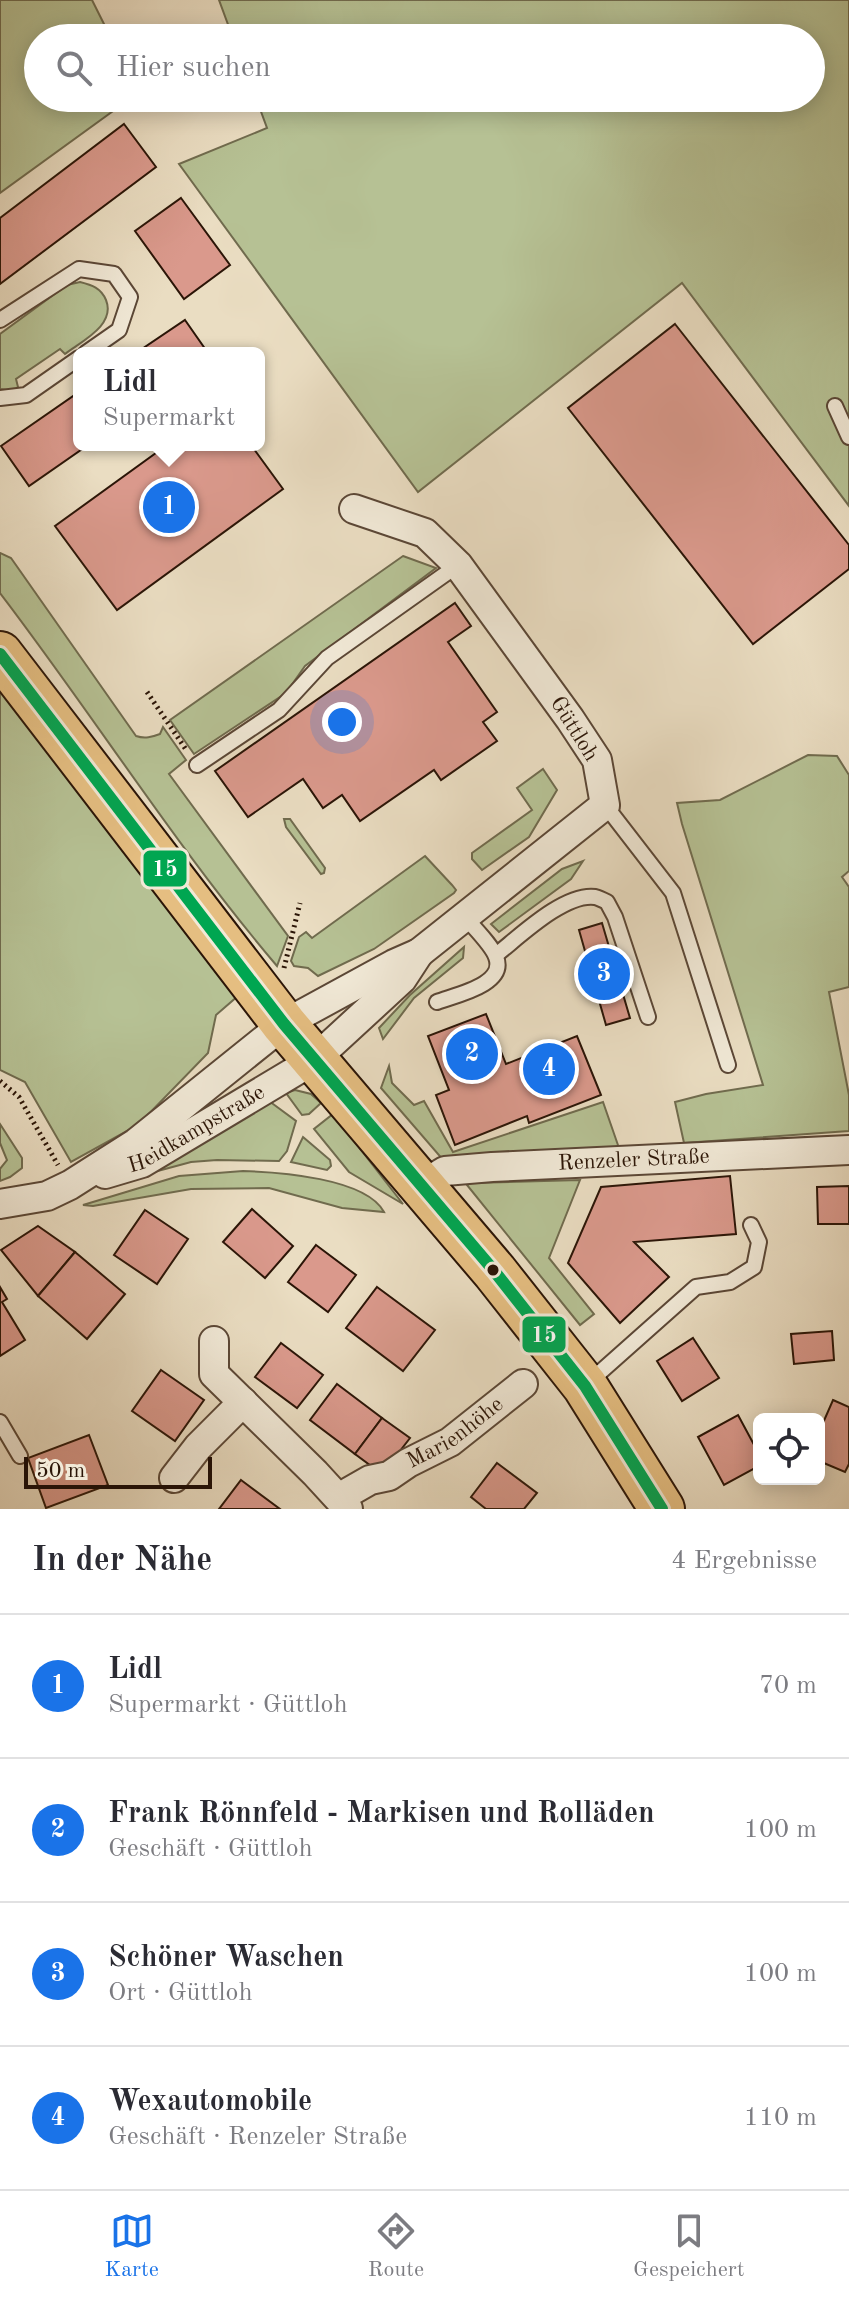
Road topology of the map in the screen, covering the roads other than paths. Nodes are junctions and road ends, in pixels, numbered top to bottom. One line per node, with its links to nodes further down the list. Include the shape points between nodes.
1 (0, 320): 2 (lane, via 79,269 114,274 130,297 119,330)
2 (95, 347)
3 (73, 362): 4 (lane, via 26,395)
4 (0, 398)
5 (835, 406): 6 (lane)
6 (849, 437)
7 (354, 509): 8 (street, Güttloh, via 425,533)
8 (458, 565): 10 (lane, via 327,658 279,710); 11 (street, Güttloh, via 597,760)
9 (0, 654): 17 (main road)
10 (197, 765)
11 (605, 805): 12 (street); 19 (lane, via 673,893)
12 (465, 917): 13 (street); 14 (lane)
13 (419, 953): 17 (street); 18 (street, via 402,979)
14 (496, 955): 15 (lane, via 496,973 488,983); 16 (lane, via 571,901 594,897 607,902)
15 (437, 1002)
16 (648, 1017)
17 (284, 1024): 18 (main road); 21 (street, Heidkampstraße, via 136,1143)
18 (314, 1060): 21 (street, Heidkampstraße, via 142,1163); 22 (main road)
19 (728, 1065)
20 (849, 1150): 22 (street, Renzeler Straße, via 492,1167 445,1171)
21 (70, 1185): 23 (street, Heidkampstraße, via 47,1196)
22 (422, 1185): 27 (main road)
23 (0, 1204)
24 (751, 1225): 27 (lane, via 759,1242 754,1267 730,1282 696,1287)
25 (214, 1341): 28 (street, Marienhöhe, via 214,1374)
26 (523, 1384): 32 (street, Marienhöhe, via 450,1442 349,1492)
27 (585, 1386): 33 (main road)
28 (243, 1402): 31 (street); 32 (street, Marienhöhe)
29 (0, 1422): 30 (lane)
30 (20, 1456)
31 (174, 1478)
32 (345, 1505)
33 (662, 1509)

